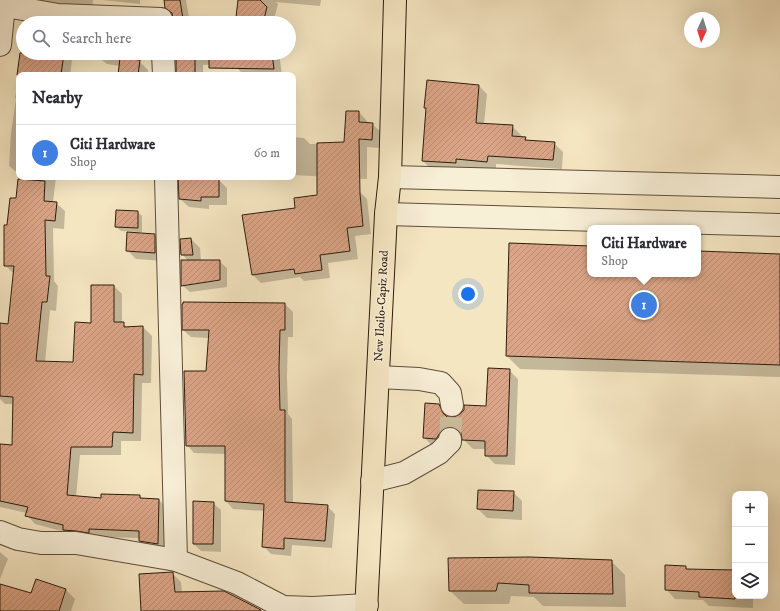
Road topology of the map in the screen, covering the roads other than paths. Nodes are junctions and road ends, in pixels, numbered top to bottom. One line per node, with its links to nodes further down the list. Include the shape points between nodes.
1 (395, 0): 7 (highway, New Iloilo-Capiz Road)
2 (2, 5): 3 (street, via 58,15); 4 (street)
3 (84, 16)
4 (0, 45)
5 (163, 60): 6 (street)
6 (164, 72)
7 (390, 177): 9 (street); 10 (highway, New Iloilo-Capiz Road)
8 (166, 180): 17 (street)
9 (780, 187)
10 (386, 214): 11 (street); 12 (highway, New Iloilo-Capiz Road)
11 (780, 225)
12 (378, 377): 13 (street, via 441,383 450,393); 15 (highway, New Iloilo-Capiz Road)
13 (452, 404)
14 (450, 439): 15 (street, via 439,453 404,473)
15 (372, 481): 18 (highway, New Iloilo-Capiz Road)
16 (0, 532): 17 (street, via 18,539 41,543 76,543)
17 (176, 560): 18 (street, via 236,583 283,607)
18 (366, 608)

